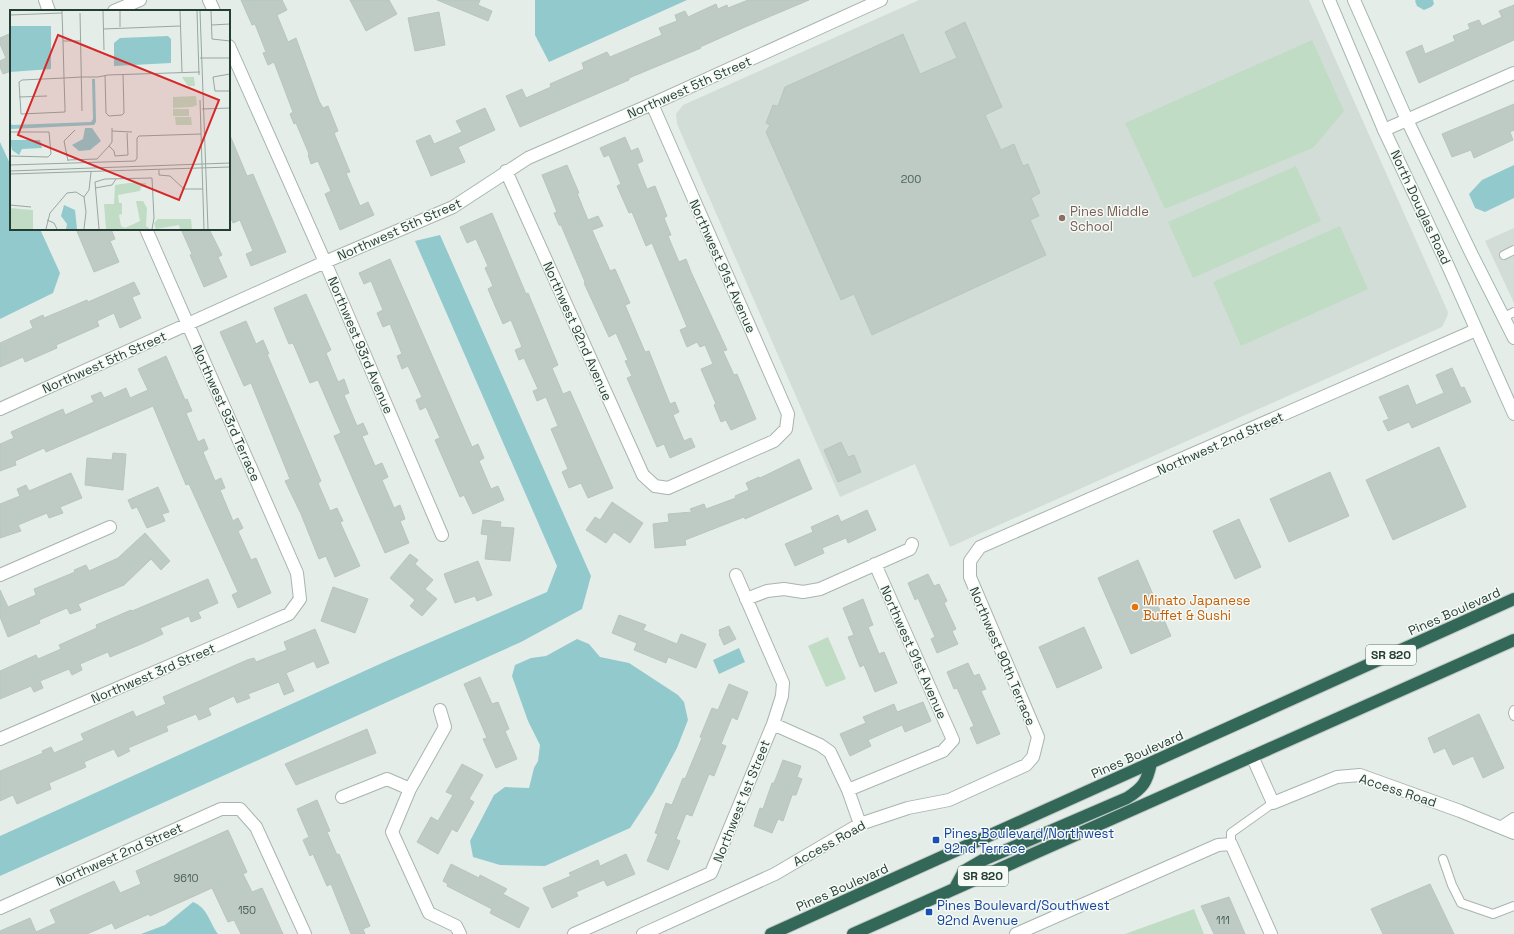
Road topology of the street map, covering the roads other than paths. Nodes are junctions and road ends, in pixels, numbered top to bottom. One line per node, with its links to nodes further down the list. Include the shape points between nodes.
1 (44, 0): 7 (street)
2 (140, 0): 8 (street)
3 (209, 0): 9 (street)
4 (881, 0): 12 (street, Northwest 5th Street)
5 (1329, 0): 14 (street, North Douglas Road)
6 (1354, 0): 13 (street, North Douglas Road)
7 (49, 10)
8 (116, 10)
9 (214, 10)
10 (230, 48): 19 (street, Northwest 93rd Avenue)
11 (1514, 73): 13 (street)
12 (652, 104): 15 (street, Northwest 5th Street, via 528,158); 26 (street, Northwest 91st Avenue, via 788,414 786,429 774,441 668,488)
13 (1407, 120): 14 (street); 20 (street, North Douglas Road, via 1472,256)
14 (1384, 130): 22 (street, North Douglas Road)
15 (506, 172): 19 (street, Northwest 5th Street, via 453,207); 26 (street, Northwest 92nd Avenue, via 643,475)
16 (146, 230): 21 (street, Northwest 93rd Terrace)
17 (1514, 250): 18 (lane)
18 (1504, 255)
19 (325, 262): 21 (street, Northwest 5th Street); 28 (street, Northwest 93rd Avenue)
20 (1509, 314): 23 (street, North Douglas Road)
21 (188, 324): 24 (street, Northwest 5th Street); 34 (street, Northwest 93rd Terrace, via 297,573)
22 (1476, 330): 25 (street, North Douglas Road); 30 (street, Northwest 2nd Street, via 980,548)
23 (1514, 338)
24 (0, 409)
25 (1514, 414)
26 (655, 486)
27 (110, 527): 32 (street)
28 (442, 535)
29 (912, 544): 31 (street, via 910,549)
30 (970, 562): 43 (street, Northwest 90th Terrace, via 970,576 1038,737)
31 (875, 564): 35 (street, via 820,589 803,592 767,592); 47 (street, Northwest 91st Avenue, via 953,740 943,751)
32 (0, 575)
33 (736, 575): 35 (street)
34 (300, 599): 42 (street, Northwest 3rd Street, via 289,614)
35 (746, 599): 41 (street, via 783,683 782,696)
36 (1514, 599): 45 (highway, Pines Boulevard / SR 820)
37 (1514, 640): 44 (highway, SR 820)
38 (440, 710): 46 (street, via 446,727)
39 (1514, 710): 40 (lane)
40 (1514, 716)
41 (773, 724): 47 (street, via 830,752); 61 (street, Northwest 1st Street, via 711,873)
42 (0, 739)
43 (1036, 749): 51 (street, Access Road, via 1026,765 961,795 908,808)
44 (1252, 756): 49 (street); 56 (highway, SR 820)
45 (1151, 763): 56 (highway, via 1145,783 1127,798 983,860 964,871); 63 (highway, Pines Boulevard / SR 820)
46 (410, 789): 48 (street, via 387,779); 60 (street, via 392,832 429,913 456,926)
47 (848, 790): 51 (street)
48 (342, 797)
49 (1273, 803): 52 (street, Access Road, via 1337,776 1360,775); 54 (lane, via 1231,833)
50 (1514, 819): 52 (street)
51 (860, 824): 62 (street, Access Road, via 775,874)
52 (1502, 828): 53 (street, Access Road)
53 (1514, 833)
54 (1231, 844): 65 (street, via 1218,845); 66 (street)
55 (1442, 859): 57 (lane, via 1461,903 1493,914)
56 (955, 888): 64 (highway, SR 820)
57 (1514, 906)
58 (0, 908): 59 (street, Northwest 2nd Street, via 221,809 240,809 256,827)
59 (305, 934)
60 (460, 934)
61 (574, 934)
62 (643, 934)
63 (771, 934)
64 (853, 934)
65 (1016, 934)
66 (1271, 934)

